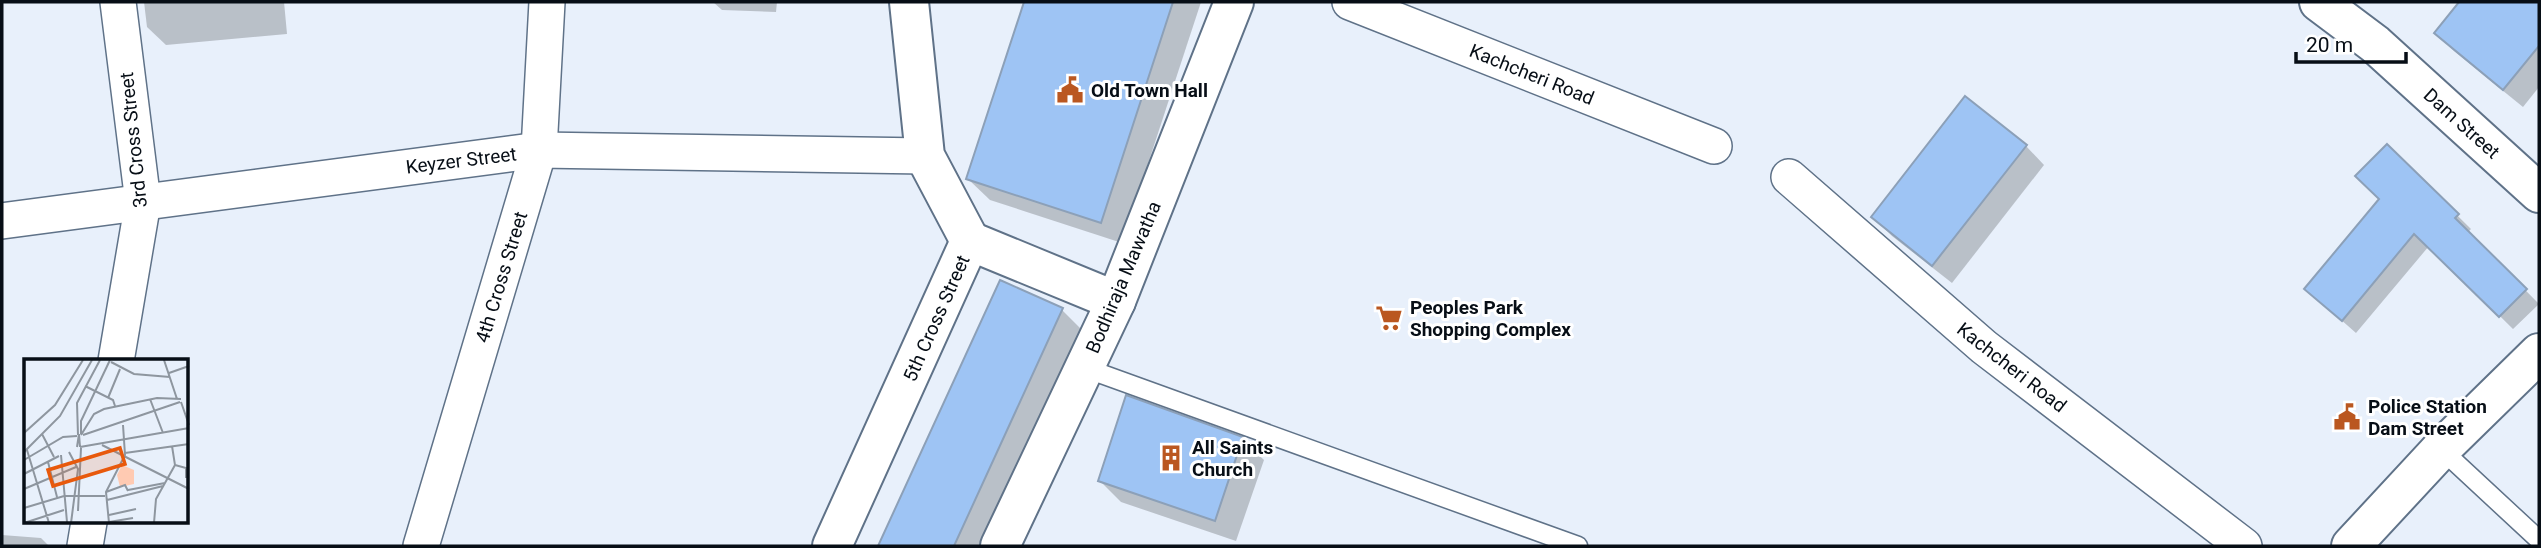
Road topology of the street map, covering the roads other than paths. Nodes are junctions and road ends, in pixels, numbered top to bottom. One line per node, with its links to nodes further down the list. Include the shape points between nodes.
1 (118, 2): 12 (street, 3rd Cross Street)
2 (547, 2): 8 (street, 4th Cross Street)
3 (909, 2): 9 (street, 5th Cross Street)
4 (1234, 2): 15 (street, Bodhiraja Mawatha)
5 (1350, 2): 7 (street, Kachcheri Road)
6 (2319, 2): 11 (street, Dam Street, via 2375,44)
7 (1714, 146)
8 (539, 150): 9 (street, Keyzer Street); 12 (street, Keyzer Street); 23 (street, 4th Cross Street)
9 (925, 156): 14 (street, 5th Cross Street)
10 (1789, 177): 27 (street, Kachcheri Road, via 1984,347)
11 (2539, 193)
12 (143, 202): 13 (street, Keyzer Street); 17 (street, 3rd Cross Street)
13 (2, 221)
14 (970, 241): 15 (street); 24 (street, 5th Cross Street)
15 (1116, 301): 18 (street, Bodhiraja Mawatha)
16 (2539, 353): 19 (street)
17 (116, 359)
18 (1085, 368): 25 (street, Bodhiraja Mawatha); 26 (lane)
19 (2441, 449): 21 (lane); 28 (street)
20 (89, 524): 22 (street)
21 (2539, 540)
22 (85, 546)
23 (421, 546)
24 (832, 546)
25 (1000, 546)
26 (1578, 546)
27 (2244, 546)
28 (2351, 546)

